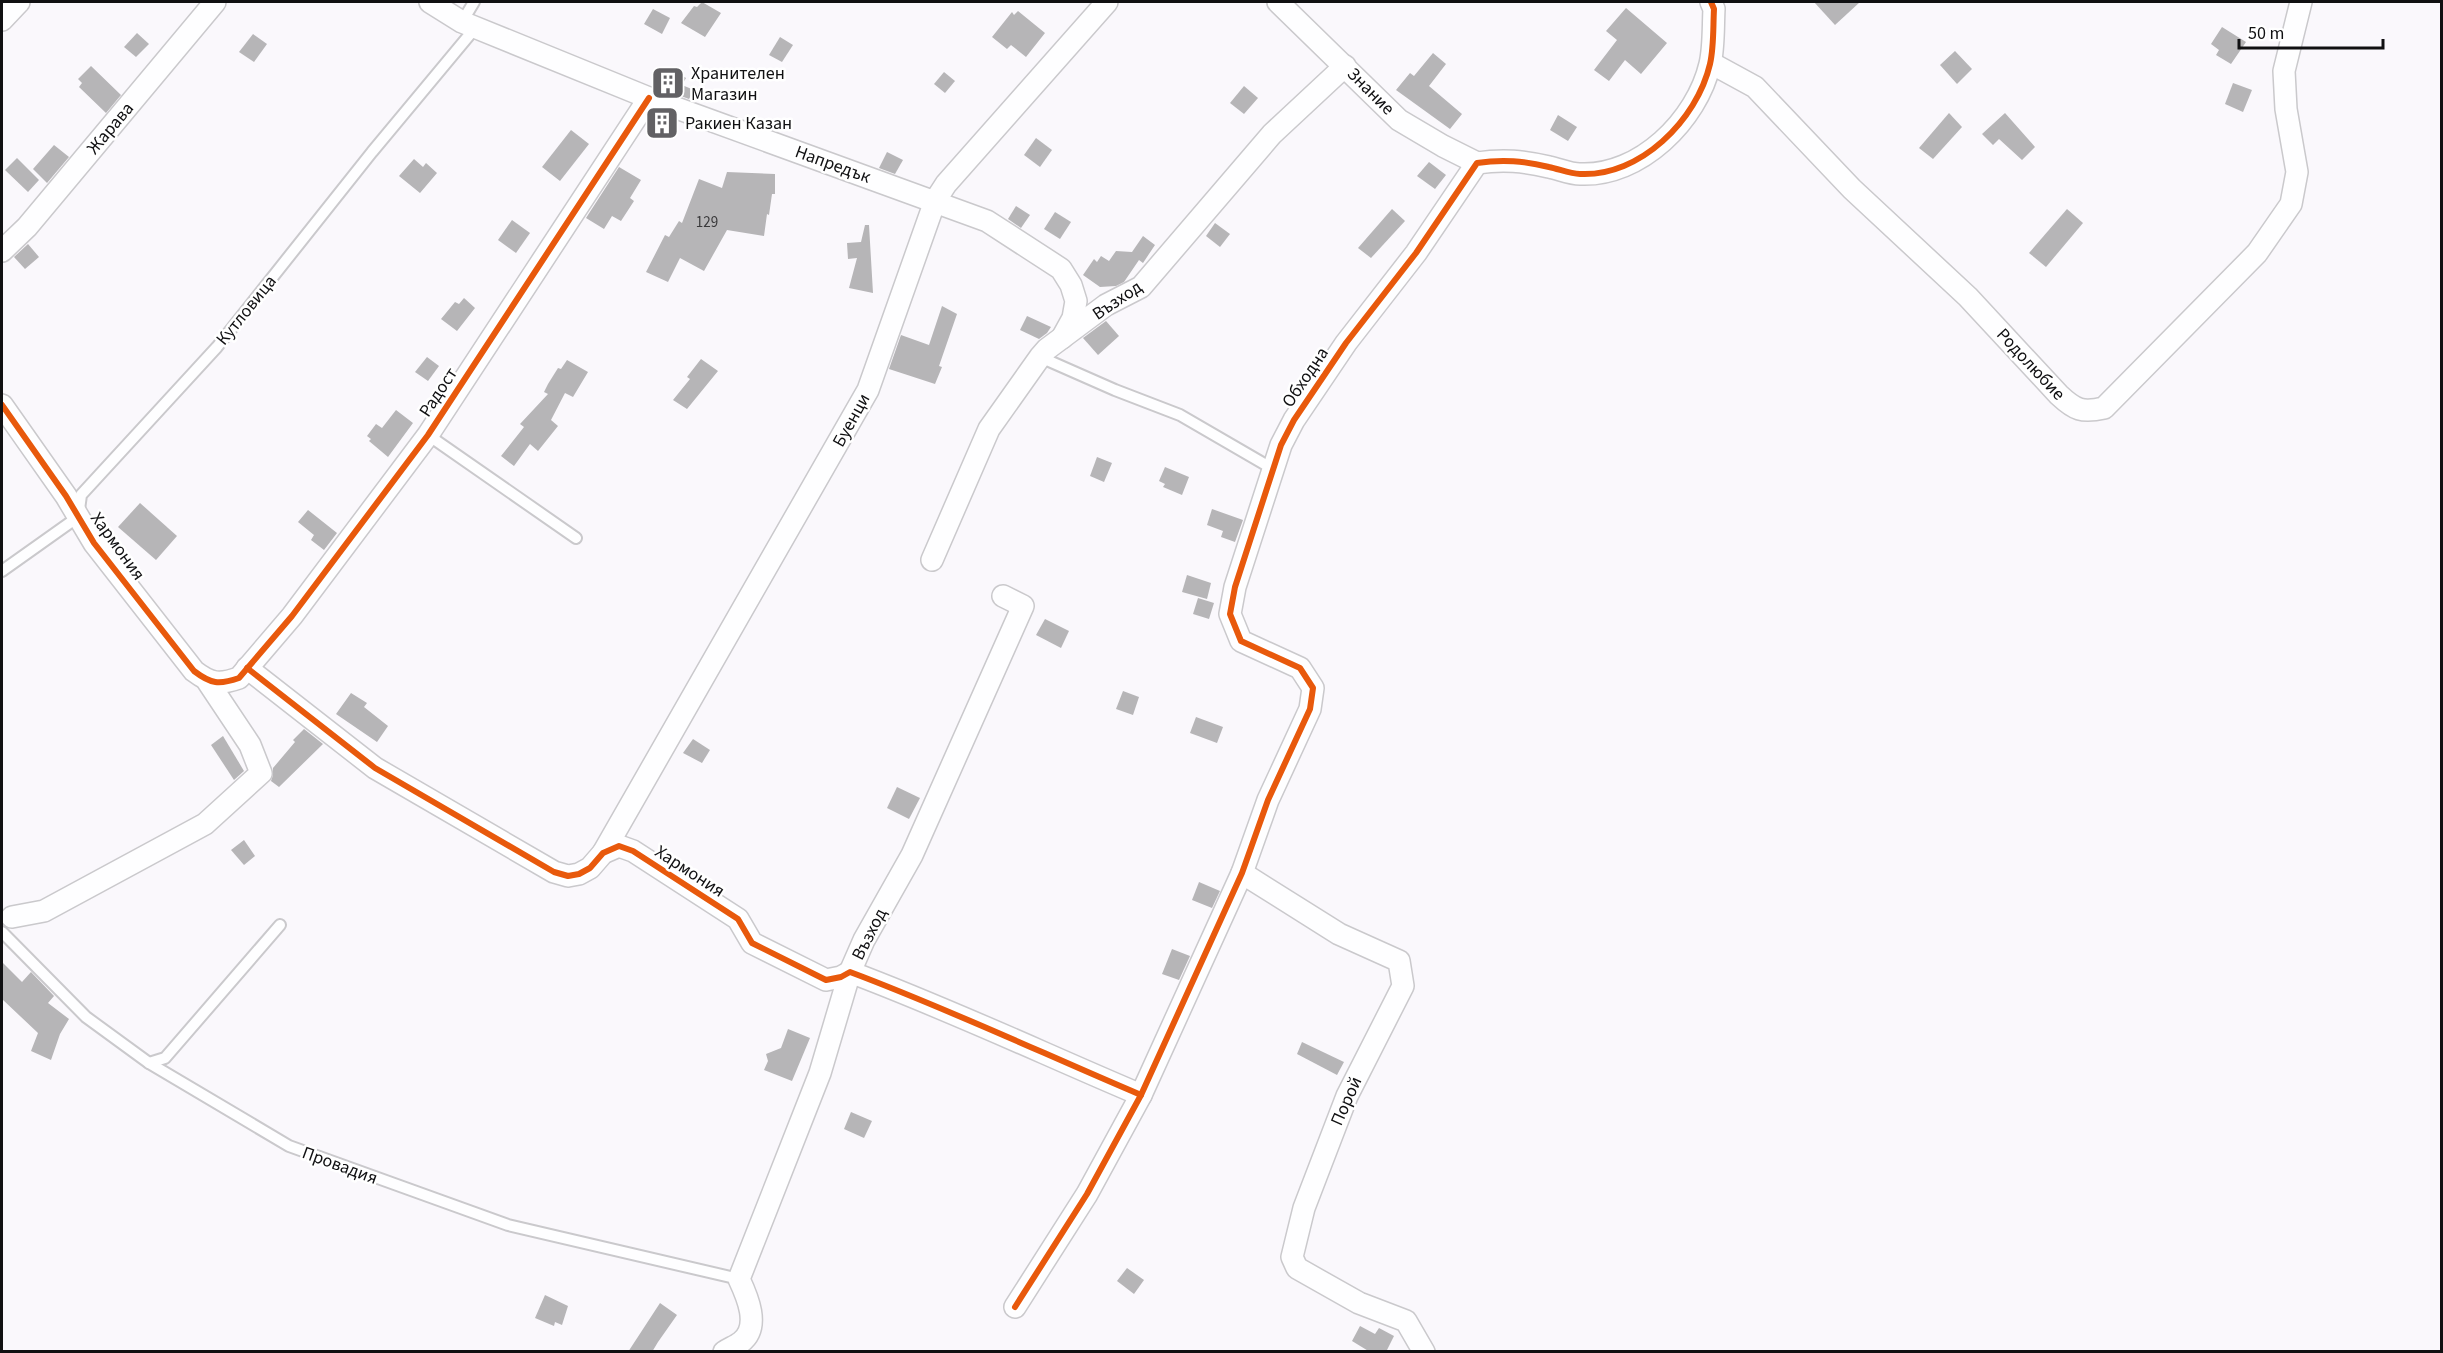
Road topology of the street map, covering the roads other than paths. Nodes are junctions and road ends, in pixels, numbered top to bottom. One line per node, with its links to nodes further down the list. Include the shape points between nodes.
1 (19, 2): 9 (street)
2 (215, 2): 16 (street, Жарава, via 27,227)
3 (430, 2): 10 (street, Напредък)
4 (474, 2): 10 (lane, Кутловица)
5 (1107, 2): 15 (street, Буенци)
6 (1278, 2): 12 (street, Знание)
7 (1712, 2): 11 (street)
8 (2301, 2): 11 (street, Родолюбие, via 2284,71 2297,172 2291,204 2257,253 2104,408 2087,412 2072,407 2059,395 1968,297 1852,189 1755,87)
9 (2, 20)
10 (469, 25): 13 (street, Напредък); 22 (lane, Кутловица, via 217,347 81,495)
11 (1711, 63): 14 (street, via 1676,129 1659,145 1626,165 1602,173 1579,174 1510,160)
12 (1345, 66): 14 (street, Знание, via 1399,120); 17 (street, Възход, via 1272,134 1141,287 1106,305)
13 (649, 98): 15 (street, Напредък); 20 (street, Радост)
14 (1477, 163): 21 (street, Обходна, via 1294,420)
15 (935, 201): 17 (street, Напредък, via 987,221 1061,270 1076,301 1073,318); 29 (street, Буенци, via 868,390)
16 (2, 251)
17 (1062, 338): 18 (street, Възход)
18 (1040, 357): 21 (lane, via 1180,415); 24 (street, Възход, via 989,429)
19 (2, 405): 22 (street, Хармония)
20 (428, 435): 23 (lane); 27 (street, Радост, via 292,616)
21 (1273, 469): 30 (street, Обходна, via 1230,614 1241,641 1300,668 1313,688 1310,709 1268,800)
22 (78, 516): 25 (lane); 28 (street, Хармония, via 94,543 194,671)
23 (576, 538)
24 (932, 560)
25 (2, 571)
26 (1003, 596): 33 (street, Възход, via 1023,606 912,855)
27 (247, 668): 28 (street, Радост, via 239,678); 29 (street, via 375,768 554,872 579,874)
28 (218, 682): 31 (street, Хармония, via 261,774 205,824 44,911)
29 (603, 853): 33 (street, Хармония, via 619,846 633,851 738,920 752,943 826,980)
30 (1242, 873): 35 (street, Обходна); 39 (street, Порой, via 1339,934 1399,961 1403,986 1347,1096 1304,1208 1292,1257 1297,1268 1359,1303 1406,1321)
31 (7, 925): 34 (lane, Провадия, via 86,1017)
32 (280, 925): 34 (lane, via 165,1058)
33 (850, 972): 35 (street, via 936,1004); 36 (street, Възход, via 820,1073)
34 (148, 1063): 36 (lane, Провадия, via 290,1146 508,1225)
35 (1141, 1095): 37 (street, Обходна, via 1087,1194)
36 (739, 1279): 38 (street, via 748,1298 751,1320 744,1341)
37 (1014, 1307)
38 (724, 1352)
39 (1424, 1352)

